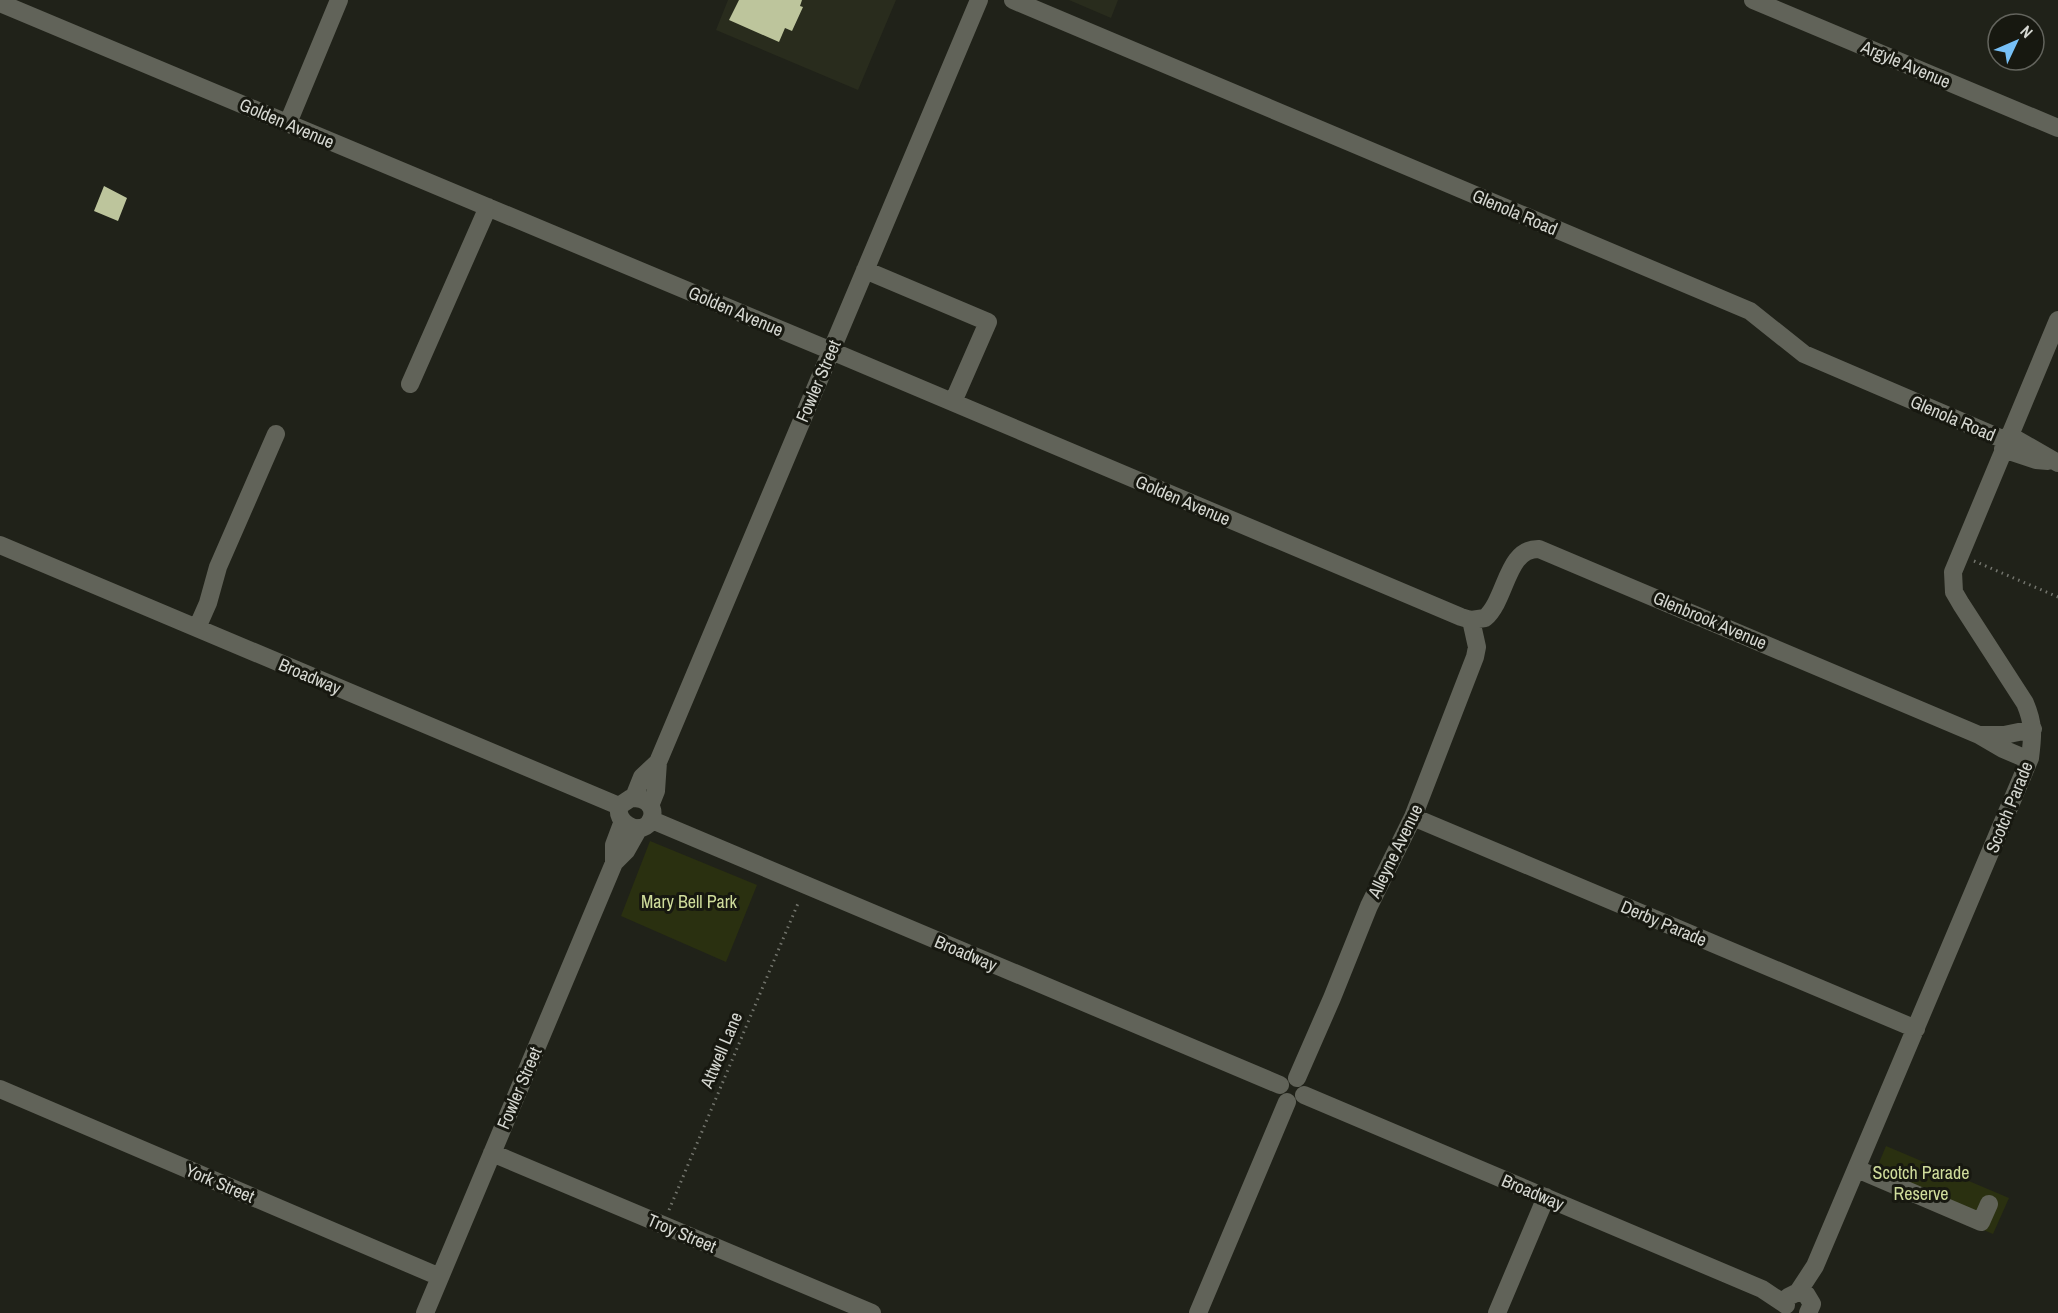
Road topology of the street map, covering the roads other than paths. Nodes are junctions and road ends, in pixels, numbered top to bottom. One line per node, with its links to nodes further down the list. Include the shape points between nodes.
1 (339, 0): 6 (street)
2 (979, 0): 9 (street, Fowler Street)
3 (1013, 0): 15 (street, Glenola Road, via 1750,311 1804,354)
4 (1753, 0): 7 (street, Argyle Avenue)
5 (0, 3): 6 (street, Golden Avenue)
6 (288, 123): 8 (street, Golden Avenue)
7 (2058, 128)
8 (488, 207): 11 (street, Golden Avenue); 12 (street)
9 (865, 270): 11 (street, Fowler Street); 13 (street, via 988,322)
10 (2058, 320): 15 (street, Scotch Parade)
11 (831, 351): 13 (street, Golden Avenue); 23 (street, Fowler Street, via 658,762 642,777)
12 (410, 384)
13 (953, 402): 18 (street, Golden Avenue)
14 (276, 434): 19 (street, via 218,567)
15 (2007, 442): 16 (street, Glenola Road); 20 (street, Scotch Parade, via 1959,555 1953,572 1954,592 2025,703)
16 (2055, 462)
17 (0, 545): 19 (street, Broadway)
18 (1471, 620): 21 (street, Glenbrook Avenue, via 1485,618 1495,607 1518,556 1539,549); 24 (street, Alleyne Avenue, via 1477,647 1475,657)
19 (197, 628): 23 (street, Broadway)
20 (2033, 729): 21 (street, Glenbrook Avenue); 22 (street, Scotch Parade)
21 (1979, 735): 22 (street, Glenbrook Avenue)
22 (2029, 760): 25 (street, Scotch Parade)
23 (636, 813): 27 (street, Broadway); 28 (street, Fowler Street, via 614,845 614,863)
24 (1413, 817): 25 (street, Derby Parade); 27 (street, Alleyne Avenue, via 1369,906)
25 (1916, 1029): 29 (street, Scotch Parade)
26 (0, 1089): 32 (street, York Street)
27 (1292, 1090): 30 (street, Broadway); 36 (street, Alleyne Avenue)
28 (492, 1153): 32 (street, Fowler Street); 35 (street, Troy Street)
29 (1857, 1169): 31 (street, via 1981,1222); 33 (street, Scotch Parade)
30 (1546, 1197): 33 (street, Broadway); 37 (street)
31 (1989, 1204)
32 (440, 1277): 34 (street, Fowler Street)
33 (1799, 1306)
34 (425, 1313)
35 (873, 1313)
36 (1198, 1313)
37 (1497, 1313)

